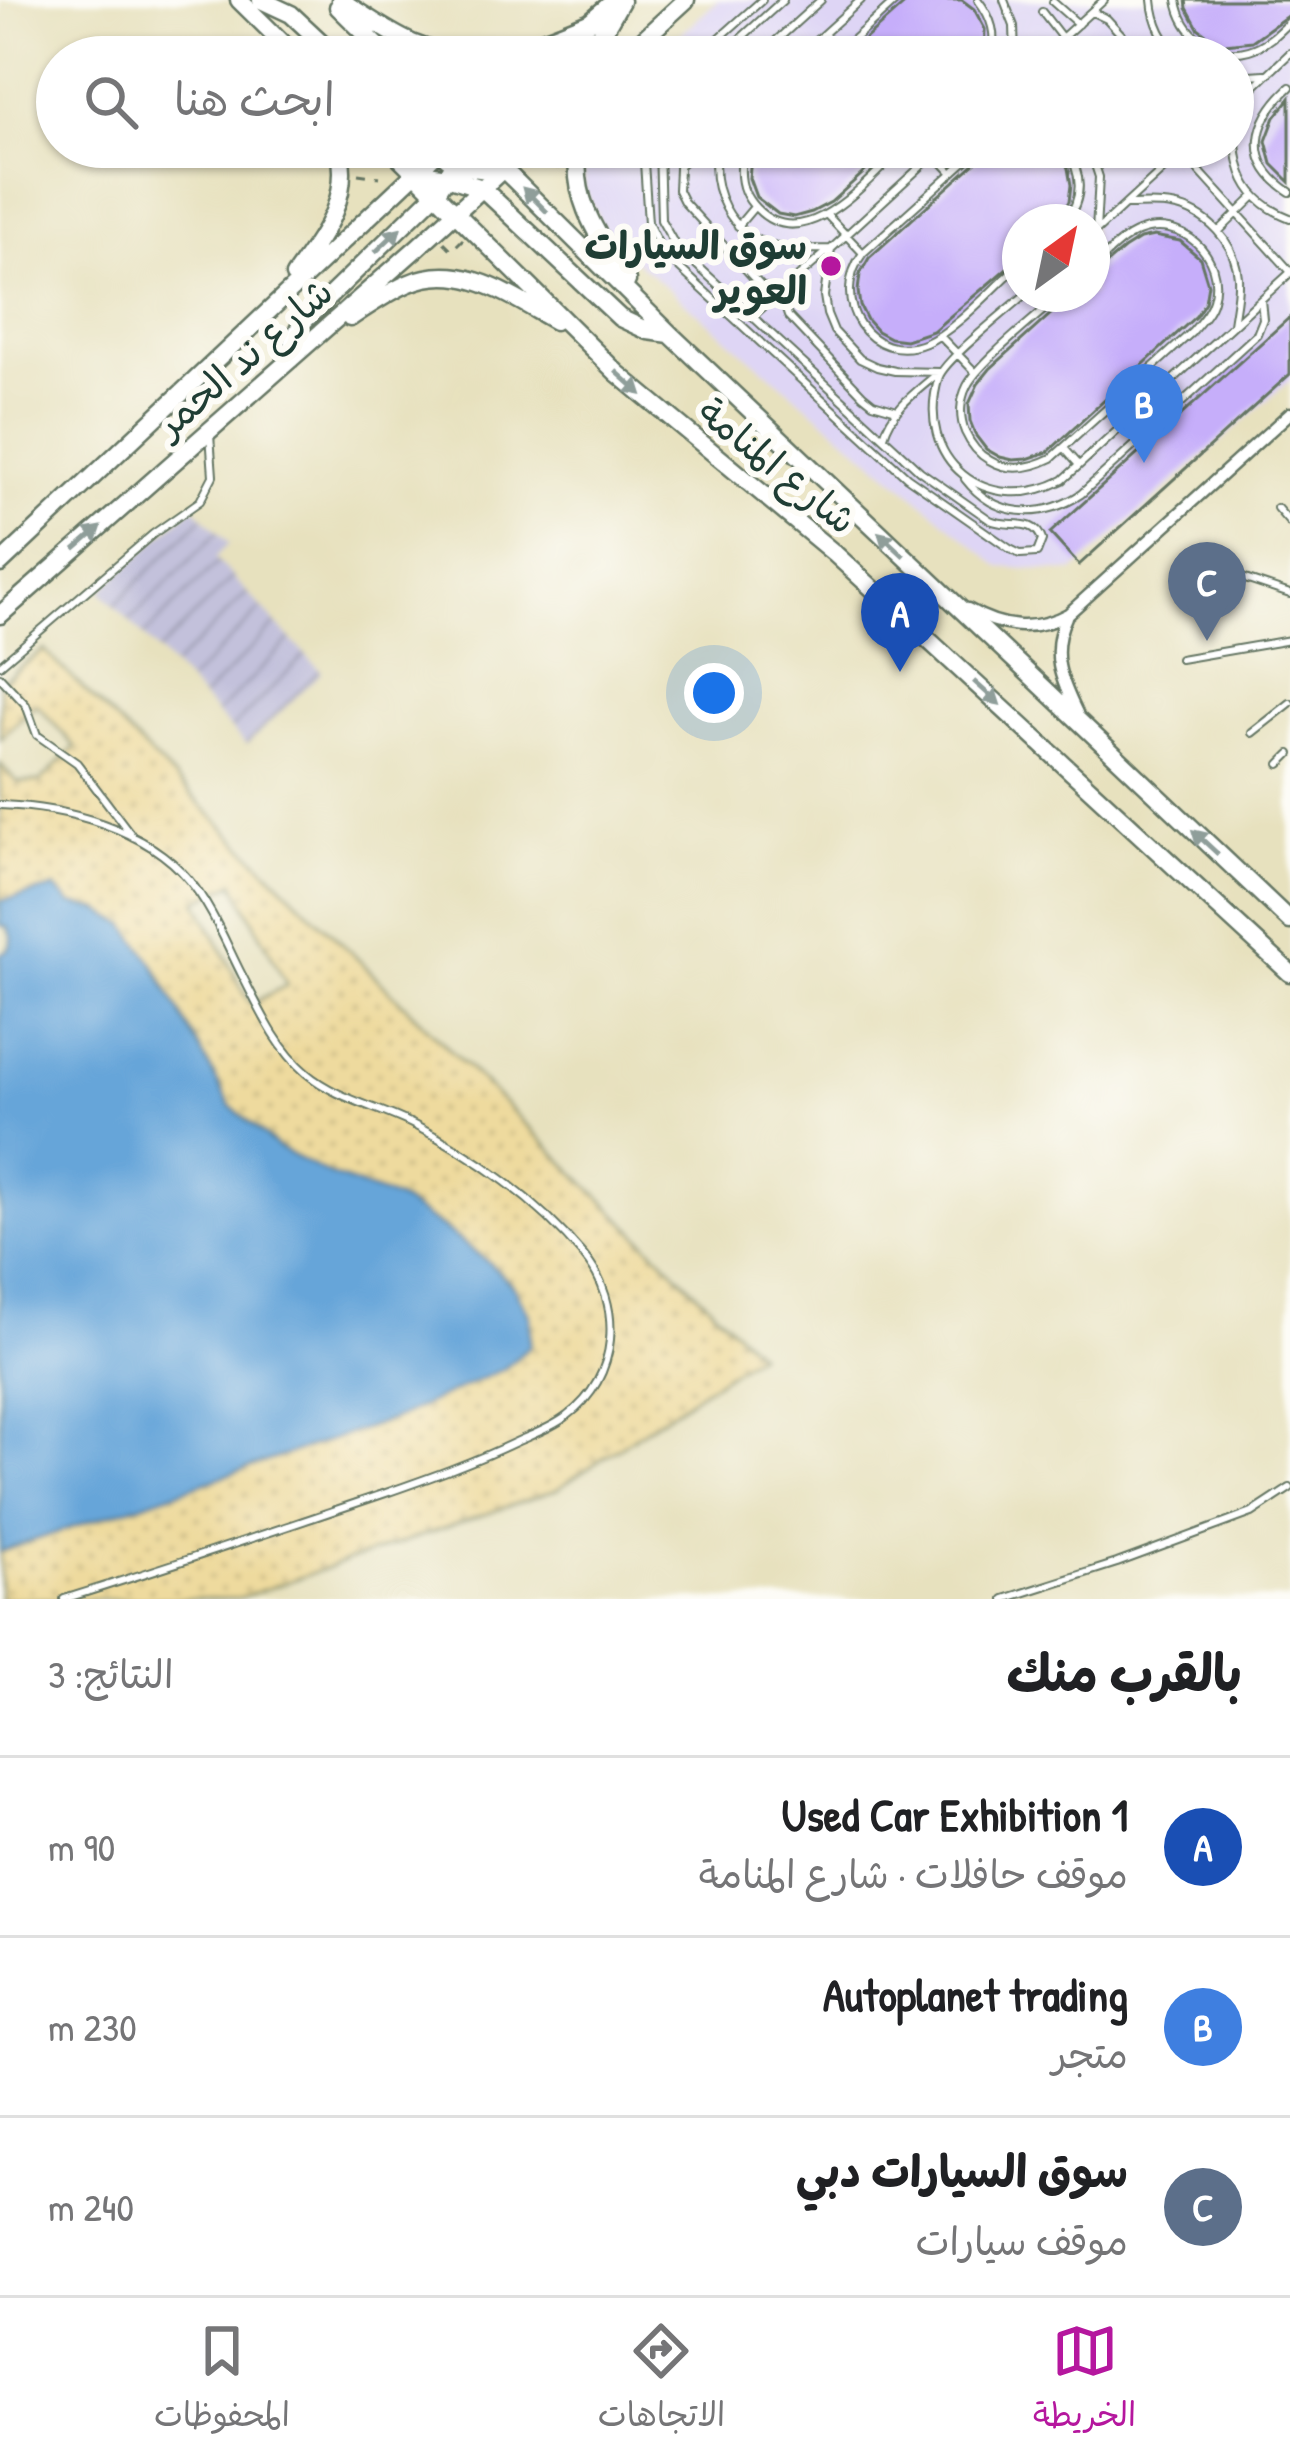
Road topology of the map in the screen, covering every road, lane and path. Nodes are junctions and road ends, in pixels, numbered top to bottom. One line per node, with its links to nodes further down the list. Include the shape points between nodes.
1 (239, 0): 22 (main road)
2 (261, 0): 27 (main road)
3 (331, 0): 28 (main road)
4 (340, 0): 29 (main road)
5 (618, 0): 20 (main road); 32 (main road)
6 (686, 0): 33 (main road)
7 (762, 0): 34 (lane)
8 (783, 0): 35 (lane)
9 (821, 0): 36 (lane)
10 (862, 0): 24 (lane)
11 (897, 0): 37 (lane)
12 (978, 0): 38 (lane)
13 (1004, 0): 39 (lane)
14 (1104, 0): 19 (lane)
15 (1152, 0): 43 (lane)
16 (1178, 0): 44 (lane)
17 (1053, 2): 23 (lane)
18 (1042, 12): 40 (lane)
19 (1091, 12): 23 (lane); 42 (lane)
20 (591, 21): 30 (main road); 31 (main road)
21 (1290, 21): 45 (lane)
22 (263, 24): 25 (main road); 26 (main road)
23 (1078, 24): 41 (lane)
24 (824, 34)
25 (271, 36)
26 (275, 36)
27 (315, 36)
28 (367, 36)
29 (399, 36)
30 (553, 36)
31 (573, 36)
32 (598, 36)
33 (647, 36)
34 (722, 36)
35 (743, 36)
36 (781, 36)
37 (857, 36)
38 (993, 36)
39 (1015, 36)
40 (1060, 36)
41 (1064, 36)
42 (1122, 36)
43 (1163, 36)
44 (1195, 36)
45 (1254, 48)
46 (1290, 52): 47 (lane)
47 (1267, 74): 48 (lane); 49 (lane)
48 (1254, 75)
49 (1254, 86)
50 (1290, 87): 80 (lane, via 1264,117 1259,144 1267,171)
51 (342, 168): 75 (main road)
52 (410, 168): 76 (main road, شارع المنامة)
53 (418, 168): 76 (main road, شارع ند الحمر)
54 (450, 168): 76 (main road)
55 (458, 168): 81 (main road)
56 (459, 168): 87 (main road)
57 (460, 168): 79 (main road)
58 (466, 168): 74 (main road)
59 (577, 168): 103 (main road, via 591,224)
60 (644, 168): 119 (lane, via 648,223 675,266 927,493 1020,554 1041,547 1036,527 990,520)
61 (659, 168): 106 (lane, via 667,234)
62 (678, 168): 100 (lane, via 684,202 761,286)
63 (715, 168): 92 (lane, via 717,190)
64 (740, 168): 86 (lane)
65 (880, 168): 89 (lane)
66 (913, 168): 94 (lane)
67 (947, 168): 77 (lane)
68 (958, 168): 77 (lane)
69 (1077, 168): 83 (lane)
70 (1096, 168): 84 (lane)
71 (1165, 168): 85 (lane)
72 (1200, 168): 88 (lane)
73 (1240, 168): 82 (lane)
74 (503, 169): 79 (main road, شارع ند الحمر); 103 (main road, شارع المنامة, one-way to 74)
75 (343, 172): 78 (path); 102 (main road, via 332,221)
76 (414, 172): 81 (main road, شارع المنامة); 102 (main road, شارع ند الحمر)
77 (952, 173): 97 (lane)
78 (380, 177)
79 (482, 188): 87 (main road, شارع ند الحمر); 109 (main road, via 620,318)
80 (1290, 192)
81 (436, 194): 87 (main road, شارع المنامة); 113 (main road, one-way to 81, via 302,323)
82 (1256, 196): 88 (lane); 90 (lane)
83 (1076, 204)
84 (1097, 204)
85 (1125, 205): 91 (lane); 93 (lane, via 1172,206)
86 (754, 207): 89 (lane, via 793,226); 92 (lane)
87 (455, 213): 108 (main road, شارع المنامة); 111 (main road, شارع ند الحمر)
88 (1237, 213): 93 (lane); 98 (lane)
89 (827, 215): 94 (lane)
90 (1290, 218)
91 (1110, 219)
92 (738, 226): 95 (lane, via 777,247)
93 (1219, 231): 107 (lane, via 1238,280)
94 (846, 235): 95 (lane); 97 (lane)
95 (831, 249): 100 (lane); 114 (lane, via 824,296 846,346 877,367)
96 (1110, 252): 120 (lane, via 1154,228 1192,238 1209,259 1214,298 1192,332)
97 (863, 253): 110 (lane, via 848,288 864,330 907,348)
98 (1290, 272): 101 (lane)
99 (1002, 280): 110 (lane)
100 (780, 292): 106 (lane); 116 (lane, via 788,316 863,395)
101 (1261, 300): 107 (lane); 122 (lane, via 1257,334 1066,504 1015,511 983,498)
102 (272, 307): 125 (main road, شارع ند الحمر)
103 (647, 311): 109 (main road, شارع المنامة)
104 (1006, 312): 112 (lane)
105 (1041, 312): 115 (lane)
106 (754, 315): 119 (lane)
107 (1233, 324): 121 (lane)
108 (572, 331): 111 (main road, via 487,284 435,276 395,290); 143 (main road, شارع المنامة, one-way to 143, via 834,553)
109 (670, 334): 128 (main road, شارع المنامة, one-way to 109)
110 (940, 336): 112 (lane)
111 (308, 344): 113 (main road, شارع ند الحمر)
112 (958, 354): 114 (lane); 115 (lane)
113 (291, 359): 118 (main road, شارع ند الحمر)
114 (939, 372): 116 (lane); 122 (lane, via 935,421)
115 (976, 372): 120 (lane, via 961,404 976,450 1021,469)
116 (897, 410): 119 (lane)
117 (1290, 413): 129 (street)
118 (210, 430): 130 (main road, شارع ند الحمر, one-way to 118); 133 (lane, via 213,476 200,502)
119 (884, 437)
120 (1064, 448): 121 (lane)
121 (1079, 465): 122 (lane, via 1024,494 982,487)
122 (960, 472)
123 (1276, 508): 124 (lane)
124 (1290, 523)
125 (0, 564)
126 (1209, 567): 127 (lane)
127 (1290, 594)
128 (949, 599): 129 (street, via 1014,627); 136 (main road, شارع المنامة)
129 (1068, 614): 136 (street, via 1058,670)
130 (0, 615)
131 (1290, 640): 132 (lane)
132 (1180, 659)
133 (0, 665)
134 (0, 677): 141 (lane, via 26,705 37,735 77,763)
135 (1290, 703): 137 (lane)
136 (1087, 732): 142 (main road, شارع المنامة, one-way to 136)
137 (1252, 733)
138 (1290, 754): 139 (lane)
139 (1280, 764)
140 (0, 806): 141 (lane, via 75,817)
141 (133, 837): 145 (lane, via 173,863 203,899 292,1060 502,1179 597,1272 608,1297 610,1350 586,1398 544,1429 457,1468)
142 (1290, 921)
143 (1290, 973)
144 (1290, 1488): 146 (lane, via 1240,1518)
145 (64, 1599)
146 (1004, 1599)

